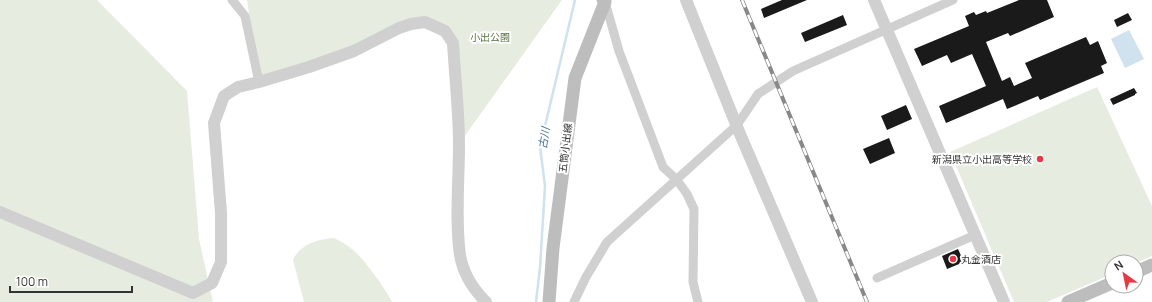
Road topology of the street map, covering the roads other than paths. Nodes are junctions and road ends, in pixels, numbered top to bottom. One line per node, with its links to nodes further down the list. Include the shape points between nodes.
1 (232, 0): 7 (street, via 245,16)
2 (686, 0): 8 (street)
3 (874, 0): 6 (street)
4 (953, 0): 6 (street)
5 (605, 1): 9 (street, via 619,51 664,167); 15 (main road, 五筒小出線, via 575,78 553,248)
6 (886, 29): 8 (street, via 775,81 758,94); 11 (street)
7 (259, 82): 10 (street, via 238,87 224,96 214,123 221,213 221,262 212,283 200,290 193,293 175,286); 14 (street, via 354,51 411,24 425,22 445,31 453,43 455,69 460,256 466,277)
8 (737, 124): 9 (street); 18 (street)
9 (677, 180): 16 (street, via 607,242); 17 (street, via 694,209 693,282)
10 (0, 212)
11 (975, 235): 12 (street); 19 (street)
12 (877, 278)
13 (1104, 286): 20 (main road)
14 (480, 299)
15 (549, 302)
16 (574, 302)
17 (698, 302)
18 (812, 302)
19 (1004, 302)
20 (1068, 302)

